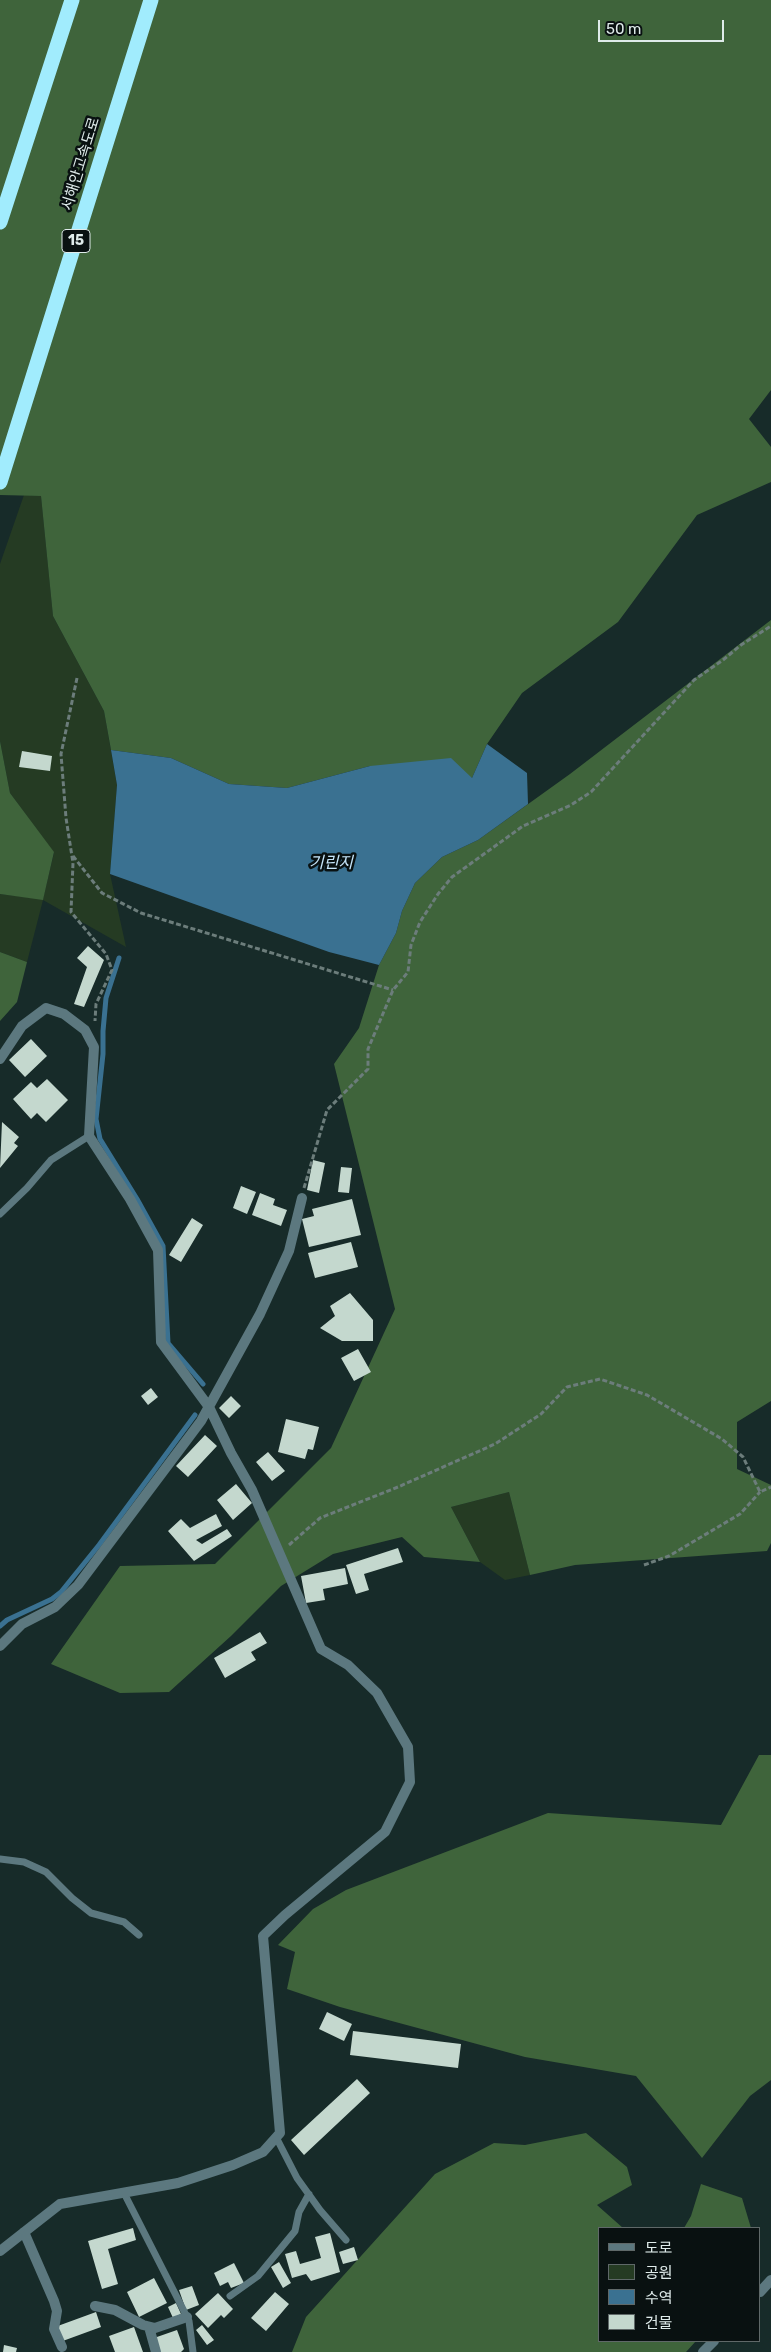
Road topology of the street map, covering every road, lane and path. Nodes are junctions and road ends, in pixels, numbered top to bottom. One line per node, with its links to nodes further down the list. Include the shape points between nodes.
1 (72, 0): 3 (highway)
2 (152, 0): 4 (highway, 서해안고속도로 / 15)
3 (0, 222)
4 (0, 482)
5 (771, 626): 8 (path, via 694,680 592,792 523,826 452,877 420,922 411,945 408,972)
6 (77, 678): 7 (path, via 61,754)
7 (72, 855): 8 (path, via 102,893 141,914); 9 (path, via 71,912 106,954 112,970 96,1004)
8 (393, 990): 12 (path, via 368,1049 368,1069 327,1110)
9 (94, 1047): 10 (street, via 85,1030 64,1014 46,1008 22,1026); 11 (street)
10 (0, 1059)
11 (89, 1136): 13 (lane, via 51,1160); 14 (street, via 158,1250 160,1342)
12 (302, 1198): 14 (street, via 289,1251 260,1314)
13 (0, 1214)
14 (209, 1407): 17 (street, via 252,1490); 19 (street, via 202,1421 78,1585 55,1607 22,1624)
15 (771, 1487): 16 (path)
16 (760, 1492): 17 (path, via 743,1457 722,1439 647,1395 600,1379 567,1387 541,1414 496,1444 320,1518); 18 (path, via 740,1514 669,1556)
17 (279, 1554): 22 (street, via 321,1649 348,1665 377,1693 404,1739 408,1747 410,1782 385,1832 263,1936 280,2133)
18 (644, 1565)
19 (0, 1646)
20 (0, 1859): 21 (lane, via 24,1862 46,1872 91,1913 124,1922)
21 (139, 1935)
22 (276, 2137): 23 (street, via 263,2152 232,2165 178,2183); 24 (lane)
23 (124, 2193): 25 (street, via 60,2204); 32 (lane)
24 (309, 2194): 26 (lane); 30 (lane, via 299,2212 295,2231 258,2276)
25 (24, 2232): 27 (street); 35 (street, via 54,2301 57,2311 54,2329)
26 (346, 2240)
27 (0, 2252)
28 (771, 2280): 29 (street)
29 (761, 2291)
30 (230, 2296)
31 (95, 2306): 33 (street, via 114,2310)
32 (187, 2317): 33 (street, via 156,2328); 37 (lane)
33 (149, 2327): 36 (street)
34 (713, 2342): 38 (street)
35 (62, 2346)
36 (156, 2352)
37 (193, 2352)
38 (703, 2352)

